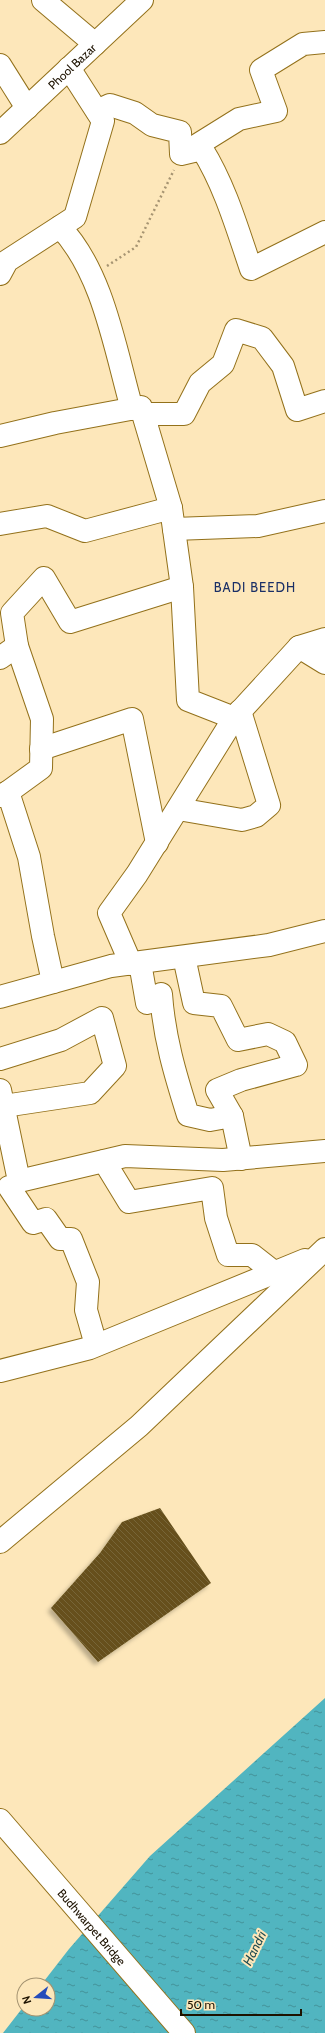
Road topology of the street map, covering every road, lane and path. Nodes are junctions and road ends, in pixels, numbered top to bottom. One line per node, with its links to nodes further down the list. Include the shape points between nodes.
1 (43, 0): 4 (street)
2 (142, 0): 4 (street, Phool Bazar)
3 (325, 42): 10 (street, via 302,44 261,70 276,111 239,119)
4 (95, 44): 5 (street, Phool Bazar)
5 (69, 68): 7 (street, Phool Bazar); 8 (street)
6 (3, 76): 7 (street)
7 (27, 108): 9 (street, Phool Bazar)
8 (97, 111): 10 (street, via 110,105 135,113 152,124 180,132); 11 (street, via 103,121 75,217)
9 (0, 133)
10 (181, 154): 12 (street, via 202,149 212,165 227,197 251,269); 14 (path, via 136,247)
11 (60, 227): 13 (street, via 7,261); 14 (street, via 74,242)
12 (325, 232)
13 (0, 274)
14 (93, 275): 16 (street)
15 (325, 401): 16 (street, via 297,410 283,366 262,338 236,330 223,364 200,383 184,414)
16 (138, 412): 17 (street, via 54,423); 19 (street)
17 (0, 436)
18 (325, 511): 19 (street, via 258,526)
19 (172, 519): 20 (street, via 85,531 47,516); 21 (street)
20 (0, 524)
21 (182, 587): 23 (street, via 70,622 44,578 12,613); 27 (street, via 188,700)
22 (325, 639): 24 (street)
23 (17, 646): 25 (street); 28 (street, via 42,719)
24 (299, 647): 26 (street); 27 (street)
25 (0, 658)
26 (325, 663)
27 (237, 714): 30 (street); 30 (street, via 269,805 256,816 242,820)
28 (41, 749): 29 (street, via 41,768); 31 (street, via 132,719)
29 (4, 794): 35 (street, via 29,857)
30 (178, 809): 31 (street)
31 (157, 843): 34 (street, via 109,912)
32 (325, 931): 33 (street, via 269,946)
33 (184, 957): 34 (street); 39 (street, via 194,1003 221,1006 238,1040 268,1034 285,1042 296,1065 241,1080 217,1090)
34 (136, 963): 35 (street, via 112,966); 39 (street, via 146,1003 161,994 163,1026 188,1115 210,1120)
35 (54, 982): 36 (street)
36 (0, 997)
37 (0, 1059): 38 (street, via 61,1040 102,1018 115,1066 90,1093)
38 (2, 1098): 40 (street)
39 (232, 1116): 42 (street)
40 (6, 1148): 44 (street)
41 (325, 1151): 42 (street)
42 (241, 1159): 43 (street, via 125,1156)
43 (104, 1161): 44 (street); 46 (street, via 129,1202 212,1188 216,1218 228,1255 252,1256)
44 (9, 1187): 47 (street, via 33,1222 46,1219 60,1239 71,1240 88,1282 86,1310)
45 (321, 1252): 46 (street); 49 (street, via 139,1426)
46 (275, 1273): 47 (street)
47 (96, 1345): 48 (street)
48 (0, 1371)
49 (0, 1542)
50 (0, 1820): 51 (street, Budhwarpet Bridge)
51 (184, 2033)

